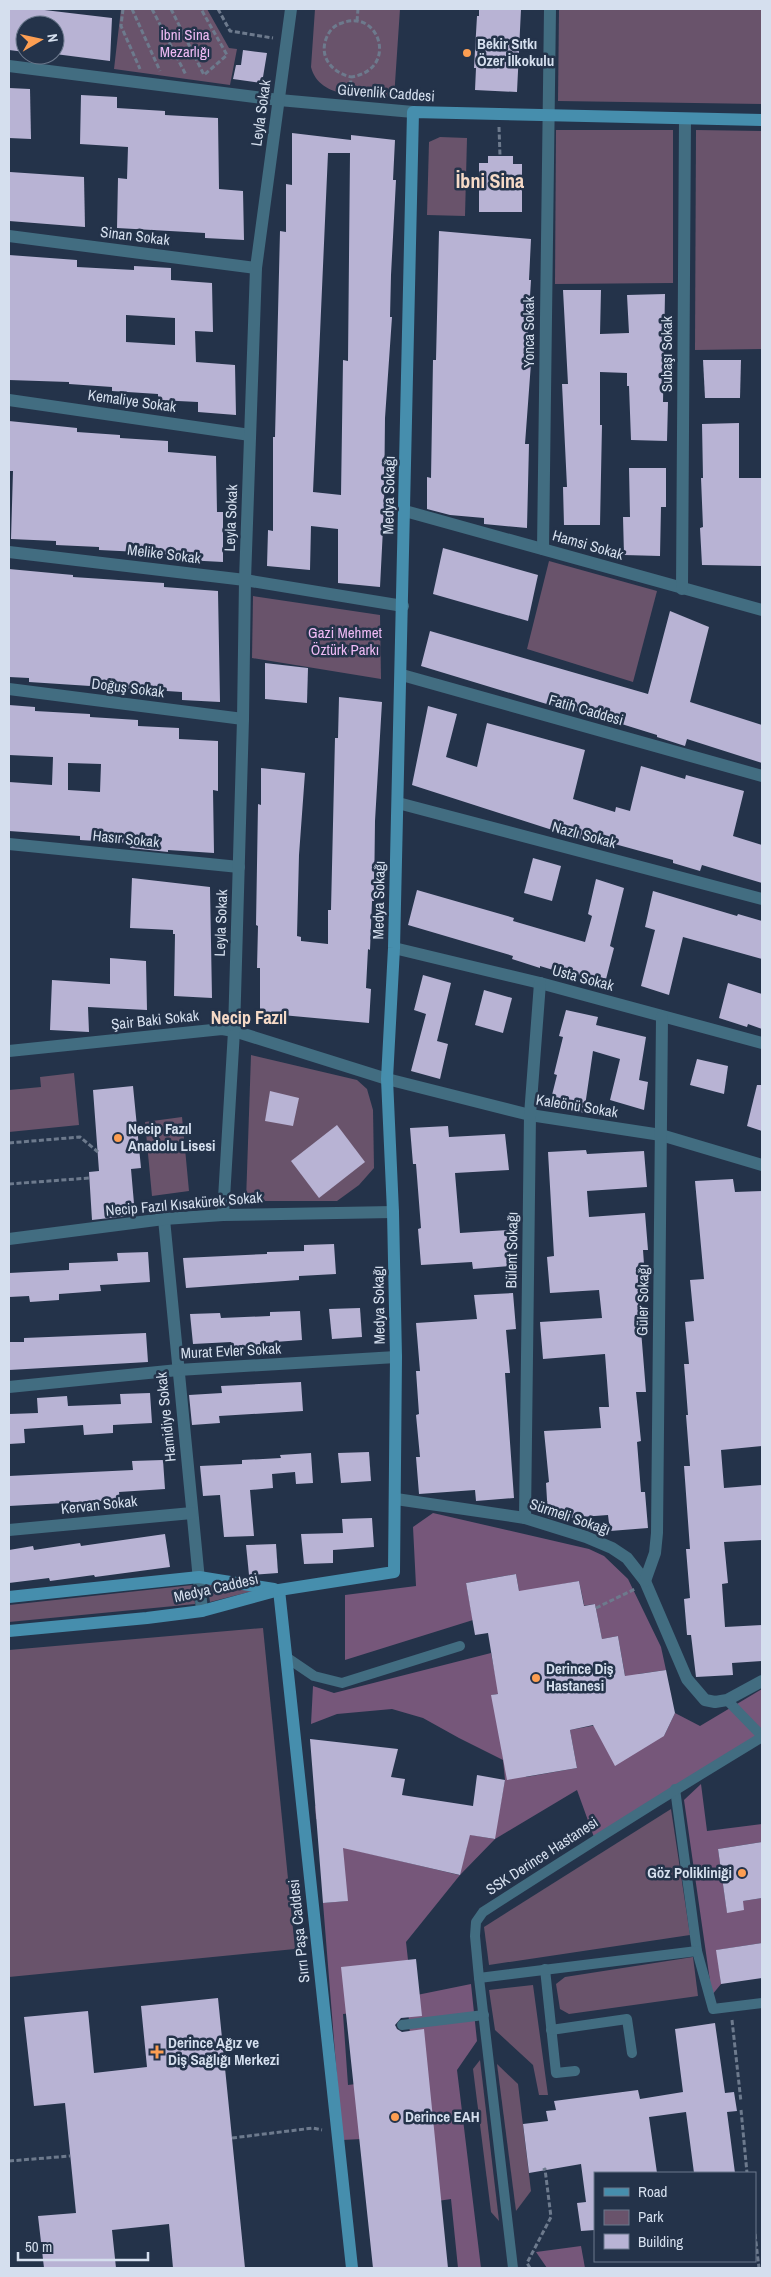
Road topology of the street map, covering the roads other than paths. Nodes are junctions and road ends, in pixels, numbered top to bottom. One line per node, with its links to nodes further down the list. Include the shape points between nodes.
1 (291, 9): 4 (street, Leyla Sokak)
2 (550, 9): 6 (street, Yonca Sokak)
3 (9, 66): 4 (street, Güvenlik Caddesi)
4 (279, 100): 5 (street, Güvenlik Caddesi); 10 (street, Leyla Sokak)
5 (413, 112): 6 (street, Güvenlik Caddesi); 13 (street, Medya Sokağı)
6 (547, 116): 7 (street, Güvenlik Caddesi); 14 (street, Yonca Sokak)
7 (685, 119): 8 (street, Güvenlik Caddesi); 17 (street, Subaşı Sokak)
8 (762, 120)
9 (9, 236): 10 (street, Sinan Sokak)
10 (256, 268): 12 (street, Leyla Sokak)
11 (9, 400): 12 (street, Kemaliye Sokak)
12 (250, 435): 16 (street, Leyla Sokak)
13 (405, 511): 14 (street, Hamsi Sokak); 18 (street, Medya Sokağı)
14 (544, 548): 17 (street, Hamsi Sokak)
15 (9, 552): 16 (street, Melike Sokak)
16 (245, 580): 18 (street, Melike Sokak); 22 (street, Leyla Sokak)
17 (682, 589): 19 (street, Hamsi Sokak)
18 (404, 606): 20 (street, Medya Sokağı)
19 (762, 610)
20 (402, 675): 23 (street, Fatih Caddesi); 24 (street, Medya Sokağı)
21 (9, 689): 22 (street, Doğuş Sokak)
22 (244, 719): 26 (street, Leyla Sokak)
23 (762, 776)
24 (398, 803): 27 (street, Nazlı Sokak); 28 (street, Medya Sokağı)
25 (9, 844): 26 (street, Hasır Sokak)
26 (239, 868): 31 (street, Leyla Sokak)
27 (762, 899)
28 (394, 948): 29 (street, Usta Sokak); 34 (street, Medya Sokağı)
29 (540, 983): 30 (street, Usta Sokak); 35 (street, Bülent Sokağı)
30 (662, 1017): 32 (street, Usta Sokak); 36 (street, Güler Sokağı)
31 (234, 1031): 33 (street, Şair Baki Sokak, via 222,1029); 34 (street, Şair Baki Sokak); 39 (street, Leyla Sokak)
32 (762, 1043)
33 (9, 1051)
34 (387, 1079): 35 (street, Kaleönü Sokak); 38 (street, Medya Sokağı)
35 (530, 1116): 36 (street, Kaleönü Sokak); 47 (street, Bülent Sokağı)
36 (661, 1135): 37 (street, Kaleönü Sokak); 50 (street, Güler Sokağı, via 657,1533 655,1553)
37 (762, 1165)
38 (393, 1212): 39 (street, Necip Fazıl Kısakürek Sokak); 42 (street, Medya Sokağı)
39 (222, 1215): 40 (street, Necip Fazıl Kısakürek Sokak)
40 (164, 1219): 41 (street, Necip Fazıl Kısakürek Sokak); 43 (street, Hamidiye Sokak)
41 (9, 1239)
42 (396, 1357): 43 (street, Murat Evler Sokak); 45 (street, Medya Sokağı)
43 (178, 1370): 44 (street, Murat Evler Sokak); 46 (street, Hamidiye Sokak)
44 (9, 1387)
45 (396, 1499): 47 (street, Sürmeli Sokağı); 51 (street, Medya Sokağı, via 394,1572)
46 (192, 1513): 48 (street, Kervan Sokak); 49 (street, Hamidiye Sokak)
47 (526, 1518): 50 (street, Sürmeli Sokağı, via 612,1548 627,1558)
48 (9, 1530)
49 (199, 1577): 51 (street, Medya Caddesi); 52 (street, Medya Caddesi); 53 (street, Hamidiye Sokak)
50 (645, 1581): 58 (street, Sürmeli Sokağı, via 687,1679 704,1700)
51 (279, 1590): 53 (street, Medya Caddesi); 56 (street, Sırrı Paşa Caddesi)
52 (9, 1597)
53 (202, 1611): 54 (street, Medya Caddesi)
54 (9, 1631)
55 (460, 1646): 56 (lane, via 342,1683 314,1676)
56 (286, 1657): 70 (street, Sırrı Paşa Caddesi)
57 (762, 1681): 58 (street)
58 (727, 1700): 59 (lane)
59 (762, 1737): 60 (lane, SSK Derince Hastanesi)
60 (675, 1789): 61 (lane); 63 (lane, SSK Derince Hastanesi, via 484,1912 476,1922)
61 (697, 1951): 62 (lane); 64 (lane, via 714,2009)
62 (545, 1969): 63 (lane); 67 (lane)
63 (479, 1978): 65 (lane, SSK Derince Hastanesi)
64 (762, 2003)
65 (484, 2015): 66 (lane); 71 (lane, SSK Derince Hastanesi)
66 (402, 2025)
67 (551, 2030): 68 (lane, via 627,2019); 69 (lane, via 556,2073)
68 (632, 2053)
69 (574, 2070)
70 (352, 2268)
71 (513, 2268)

